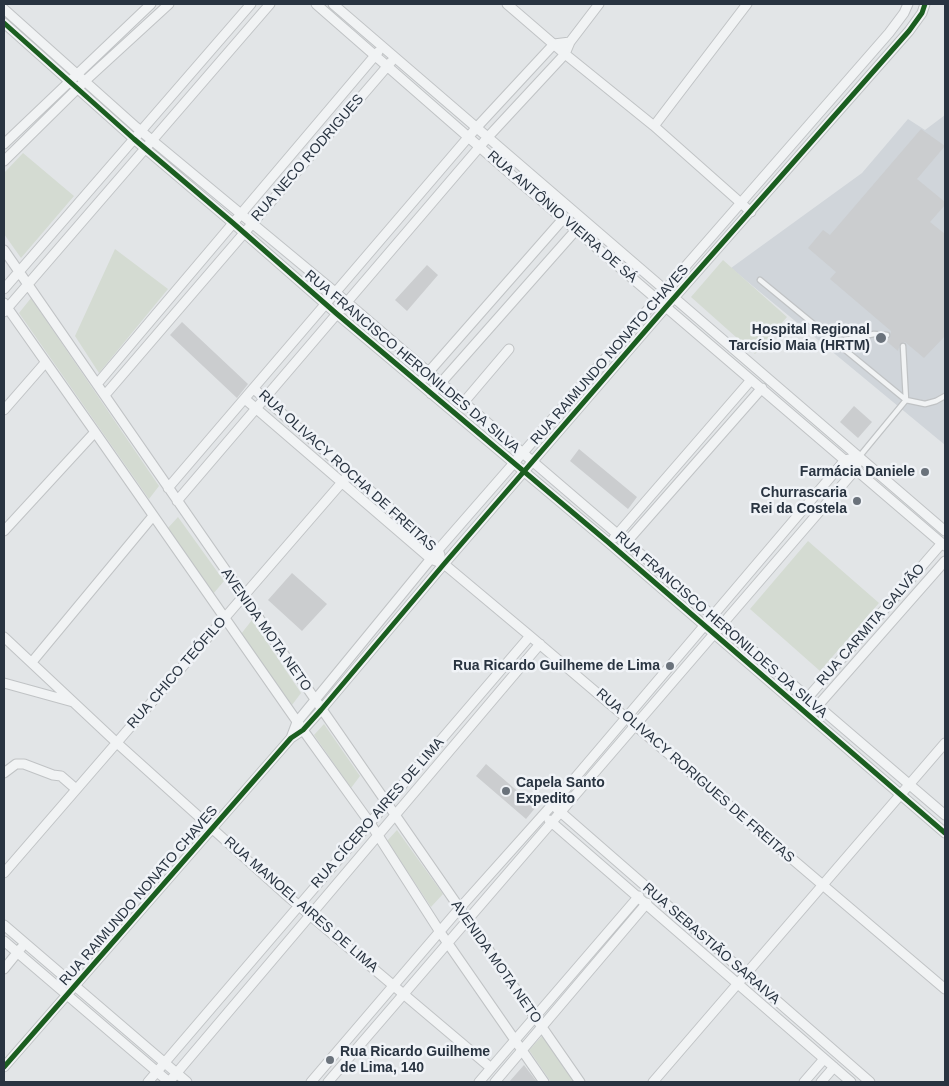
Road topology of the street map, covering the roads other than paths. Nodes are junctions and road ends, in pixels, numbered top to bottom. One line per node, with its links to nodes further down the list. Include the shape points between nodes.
1 (151, 4): 14 (street)
2 (169, 4): 15 (street)
3 (251, 4): 32 (street)
4 (270, 4): 37 (street)
5 (316, 4): 20 (street, RUA ANTÔNIO VIEIRA DE SÁ)
6 (333, 4): 18 (street, RUA ANTÔNIO VIEIRA DE SÁ)
7 (506, 4): 17 (street)
8 (599, 4): 16 (street)
9 (747, 4): 30 (street)
10 (908, 4): 27 (street, RUA RAIMUNDO NONATO CHAVES, via 889,33)
11 (924, 5): 29 (street, RUA RAIMUNDO NONATO CHAVES, via 909,31)
12 (4, 10): 23 (street, RUA FRANCISCO HERONILDES DA SILVA)
13 (4, 23): 24 (street, RUA FRANCISCO HERONILDES DA SILVA)
14 (130, 24): 15 (street); 23 (street)
15 (139, 32): 25 (street)
16 (570, 42): 17 (street); 19 (street)
17 (554, 44): 19 (street); 31 (street)
18 (382, 46): 20 (street, RUA NECO RODRIGUES); 21 (street, RUA ANTÔNIO VIEIRA DE SÁ)
19 (565, 54): 30 (street); 34 (street)
20 (375, 56): 22 (street, RUA ANTÔNIO VIEIRA DE SÁ); 28 (street, RUA NECO RODRIGUES)
21 (395, 57): 22 (street, RUA NECO RODRIGUES); 31 (street, RUA ANTÔNIO VIEIRA DE SÁ)
22 (387, 66): 33 (street, RUA NECO RODRIGUES); 35 (street, RUA ANTÔNIO VIEIRA DE SÁ)
23 (76, 74): 24 (street); 25 (street, RUA FRANCISCO HERONILDES DA SILVA)
24 (69, 80): 26 (street, RUA FRANCISCO HERONILDES DA SILVA); 38 (street)
25 (85, 81): 26 (street); 32 (street, RUA FRANCISCO HERONILDES DA SILVA)
26 (77, 89): 36 (street, RUA FRANCISCO HERONILDES DA SILVA); 41 (street)
27 (818, 114): 29 (street); 42 (street, RUA RAIMUNDO NONATO CHAVES)
28 (318, 123): 33 (street); 44 (street, RUA NECO RODRIGUES)
29 (827, 123): 43 (street, RUA RAIMUNDO NONATO CHAVES)
30 (654, 126): 42 (street)
31 (477, 127): 34 (street, RUA ANTÔNIO VIEIRA DE SÁ); 35 (street)
32 (141, 131): 36 (street); 37 (street, RUA FRANCISCO HERONILDES DA SILVA)
33 (330, 133): 47 (street, RUA NECO RODRIGUES)
34 (488, 136): 39 (street); 55 (street, RUA ANTÔNIO VIEIRA DE SÁ)
35 (468, 137): 39 (street, RUA ANTÔNIO VIEIRA DE SÁ); 56 (street)
36 (134, 139): 40 (street, RUA FRANCISCO HERONILDES DA SILVA); 51 (street)
37 (152, 140): 40 (street); 44 (street, RUA FRANCISCO HERONILDES DA SILVA)
38 (4, 144)
39 (479, 146): 45 (street, RUA ANTÔNIO VIEIRA DE SÁ); 59 (street)
40 (145, 148): 46 (street, RUA FRANCISCO HERONILDES DA SILVA); 53 (street)
41 (4, 160)
42 (740, 202): 43 (street); 55 (street, RUA RAIMUNDO NONATO CHAVES)
43 (751, 212): 57 (street, RUA RAIMUNDO NONATO CHAVES)
44 (241, 214): 46 (street, RUA NECO RODRIGUES); 47 (street, RUA FRANCISCO HERONILDES DA SILVA)
45 (563, 219): 48 (street, RUA ANTÔNIO VIEIRA DE SÁ); 69 (street)
46 (234, 223): 49 (street, RUA FRANCISCO HERONILDES DA SILVA); 73 (street, RUA NECO RODRIGUES)
47 (252, 223): 49 (street, RUA NECO RODRIGUES); 56 (street, RUA FRANCISCO HERONILDES DA SILVA)
48 (576, 230): 58 (street, RUA ANTÔNIO VIEIRA DE SÁ); 72 (street)
49 (244, 232): 60 (street, RUA FRANCISCO HERONILDES DA SILVA); 77 (street, RUA NECO RODRIGUES)
50 (4, 250): 51 (street, AVENIDA MOTA NETO)
51 (18, 272): 53 (street, AVENIDA MOTA NETO); 54 (street)
52 (760, 280): 65 (lane)
53 (27, 284): 62 (street); 73 (street, AVENIDA MOTA NETO)
54 (4, 289)
55 (665, 289): 57 (street, RUA ANTÔNIO VIEIRA DE SÁ); 58 (street, RUA RAIMUNDO NONATO CHAVES)
56 (335, 292): 59 (street, RUA FRANCISCO HERONILDES DA SILVA); 60 (street)
57 (674, 297): 61 (street, RUA RAIMUNDO NONATO CHAVES); 89 (street, RUA ANTÔNIO VIEIRA DE SÁ)
58 (657, 299): 61 (street, RUA ANTÔNIO VIEIRA DE SÁ); 87 (street, RUA RAIMUNDO NONATO CHAVES)
59 (346, 302): 63 (street); 69 (street, RUA FRANCISCO HERONILDES DA SILVA)
60 (325, 304): 63 (street, RUA FRANCISCO HERONILDES DA SILVA); 74 (street)
61 (666, 307): 70 (street, RUA ANTÔNIO VIEIRA DE SÁ); 92 (street, RUA RAIMUNDO NONATO CHAVES)
62 (5, 308): 68 (street, AVENIDA MOTA NETO)
63 (337, 314): 71 (street, RUA FRANCISCO HERONILDES DA SILVA); 79 (street)
64 (887, 335): 65 (lane, via 874,334)
65 (835, 342): 81 (lane)
66 (902, 346): 81 (lane)
67 (509, 349): 82 (street)
68 (45, 362): 84 (street); 85 (street, AVENIDA MOTA NETO)
69 (429, 372): 71 (street); 72 (street, RUA FRANCISCO HERONILDES DA SILVA)
70 (751, 380): 75 (street, RUA ANTÔNIO VIEIRA DE SÁ); 88 (street)
71 (419, 383): 76 (street, RUA FRANCISCO HERONILDES DA SILVA)
72 (442, 383): 76 (street); 82 (street, RUA FRANCISCO HERONILDES DA SILVA)
73 (97, 384): 77 (street, AVENIDA MOTA NETO)
74 (254, 388): 79 (street, RUA OLIVACY ROCHA DE FREITAS); 80 (street)
75 (762, 388): 91 (street, RUA ANTÔNIO VIEIRA DE SÁ); 93 (street)
76 (431, 394): 94 (street, RUA FRANCISCO HERONILDES DA SILVA)
77 (105, 396): 99 (street, AVENIDA MOTA NETO)
78 (945, 396): 81 (lane, via 926,404)
79 (266, 398): 83 (street); 86 (street, RUA OLIVACY ROCHA DE FREITAS)
80 (245, 399): 83 (street, RUA OLIVACY ROCHA DE FREITAS); 99 (street)
81 (906, 400): 89 (lane)
82 (464, 402): 87 (street, RUA FRANCISCO HERONILDES DA SILVA)
83 (257, 408): 90 (street, RUA OLIVACY ROCHA DE FREITAS); 100 (street)
84 (4, 410)
85 (96, 432): 101 (street, AVENIDA MOTA NETO); 102 (street)
86 (323, 449): 90 (street); 97 (street, RUA OLIVACY ROCHA DE FREITAS)
87 (523, 452): 92 (street, RUA FRANCISCO HERONILDES DA SILVA); 94 (street, RUA RAIMUNDO NONATO CHAVES)
88 (688, 452): 93 (street); 104 (street)
89 (859, 457): 91 (street); 95 (street); 103 (street, RUA ANTÔNIO VIEIRA DE SÁ)
90 (315, 459): 98 (street, RUA OLIVACY ROCHA DE FREITAS)
91 (845, 460): 95 (street, RUA ANTÔNIO VIEIRA DE SÁ); 114 (street)
92 (533, 461): 96 (street, RUA RAIMUNDO NONATO CHAVES); 104 (street, RUA FRANCISCO HERONILDES DA SILVA)
93 (698, 461): 105 (street)
94 (514, 464): 96 (street, RUA FRANCISCO HERONILDES DA SILVA); 108 (street, RUA RAIMUNDO NONATO CHAVES)
95 (856, 470): 107 (street, RUA ANTÔNIO VIEIRA DE SÁ); 116 (street)
96 (523, 472): 106 (street, RUA FRANCISCO HERONILDES DA SILVA); 112 (street, RUA RAIMUNDO NONATO CHAVES)
97 (350, 473): 98 (street, RUA CHICO TEÓFILO); 108 (street, RUA OLIVACY ROCHA DE FREITAS)
98 (342, 482): 110 (street, RUA OLIVACY ROCHA DE FREITAS); 113 (street, RUA CHICO TEÓFILO)
99 (168, 488): 100 (street, AVENIDA MOTA NETO)
100 (177, 501): 113 (street, AVENIDA MOTA NETO)
101 (152, 516): 115 (street, AVENIDA MOTA NETO); 124 (street)
102 (4, 530)
103 (945, 531)
104 (617, 534): 105 (street, RUA FRANCISCO HERONILDES DA SILVA); 106 (street)
105 (627, 542): 109 (street); 114 (street, RUA FRANCISCO HERONILDES DA SILVA)
106 (609, 543): 109 (street, RUA FRANCISCO HERONILDES DA SILVA)
107 (944, 545): 126 (street, RUA CARMITA GALVÃO)
108 (438, 550): 110 (street, RUA RAIMUNDO NONATO CHAVES); 112 (street, RUA OLIVACY ROCHA DE FREITAS)
109 (618, 552): 118 (street, RUA FRANCISCO HERONILDES DA SILVA)
110 (431, 559): 112 (street, RUA OLIVACY ROCHA DE FREITAS); 117 (street, RUA RAIMUNDO NONATO CHAVES)
111 (945, 561): 129 (street, RUA CARMITA GALVÃO)
112 (444, 564): 119 (street, RUA RAIMUNDO NONATO CHAVES); 121 (street, RUA OLIVACY RORIGUES DE FREITAS)
113 (243, 597): 115 (street, RUA CHICO TEÓFILO); 127 (street, AVENIDA MOTA NETO)
114 (712, 614): 116 (street, RUA FRANCISCO HERONILDES DA SILVA); 118 (street)
115 (224, 618): 134 (street, AVENIDA MOTA NETO); 140 (street, RUA CHICO TEÓFILO)
116 (723, 624): 120 (street); 126 (street, RUA FRANCISCO HERONILDES DA SILVA)
117 (377, 625): 119 (street); 127 (street, RUA RAIMUNDO NONATO CHAVES)
118 (703, 625): 120 (street, RUA FRANCISCO HERONILDES DA SILVA); 132 (street)
119 (386, 632): 131 (street, RUA RAIMUNDO NONATO CHAVES)
120 (714, 634): 130 (street, RUA FRANCISCO HERONILDES DA SILVA); 135 (street)
121 (530, 636): 123 (street, RUA OLIVACY RORIGUES DE FREITAS); 137 (street, RUA CÍCERO AIRES DE LIMA)
122 (4, 637): 124 (street, RUA MANOEL AIRES DE LIMA)
123 (540, 644): 132 (street, RUA OLIVACY RORIGUES DE FREITAS); 139 (street, RUA CÍCERO AIRES DE LIMA)
124 (32, 662): 128 (street, RUA MANOEL AIRES DE LIMA)
125 (4, 683): 128 (street)
126 (808, 697): 129 (street, RUA FRANCISCO HERONILDES DA SILVA); 130 (street, RUA CARMITA GALVÃO)
127 (315, 701): 131 (street, AVENIDA MOTA NETO); 134 (street, RUA RAIMUNDO NONATO CHAVES)
128 (74, 702): 140 (street, RUA MANOEL AIRES DE LIMA)
129 (818, 706): 133 (street, RUA CARMITA GALVÃO); 142 (street, RUA FRANCISCO HERONILDES DA SILVA)
130 (800, 707): 133 (street, RUA FRANCISCO HERONILDES DA SILVA)
131 (321, 710): 136 (street, RUA RAIMUNDO NONATO CHAVES); 150 (street, AVENIDA MOTA NETO)
132 (626, 716): 135 (street, RUA OLIVACY RORIGUES DE FREITAS); 146 (street)
133 (810, 716): 143 (street, RUA FRANCISCO HERONILDES DA SILVA)
134 (297, 722): 136 (street, AVENIDA MOTA NETO); 138 (street, RUA RAIMUNDO NONATO CHAVES)
135 (636, 725): 148 (street); 162 (street, RUA OLIVACY RORIGUES DE FREITAS)
136 (303, 730): 138 (street, RUA RAIMUNDO NONATO CHAVES); 156 (street, AVENIDA MOTA NETO)
137 (449, 730): 139 (street); 150 (street, RUA CÍCERO AIRES DE LIMA)
138 (291, 738): 158 (street, RUA RAIMUNDO NONATO CHAVES)
139 (459, 740): 155 (street, RUA CÍCERO AIRES DE LIMA)
140 (117, 742): 147 (street, RUA CHICO TEÓFILO); 158 (street, RUA MANOEL AIRES DE LIMA)
141 (945, 743): 145 (street)
142 (873, 752): 143 (street); 145 (street, RUA FRANCISCO HERONILDES DA SILVA)
143 (863, 762): 149 (street, RUA FRANCISCO HERONILDES DA SILVA)
144 (4, 773): 147 (street, via 16,764 24,764 61,776)
145 (910, 784): 149 (street); 154 (street, RUA FRANCISCO HERONILDES DA SILVA)
146 (568, 785): 148 (street); 151 (street)
147 (76, 789): 161 (street, RUA CHICO TEÓFILO)
148 (578, 793): 152 (street)
149 (901, 795): 159 (street, RUA FRANCISCO HERONILDES DA SILVA); 162 (street)
150 (386, 804): 155 (street, AVENIDA MOTA NETO); 156 (street, RUA CÍCERO AIRES DE LIMA)
151 (552, 805): 152 (street, RUA SEBASTIÃO SARAIVA); 153 (street)
152 (562, 813): 157 (street); 176 (street, RUA SEBASTIÃO SARAIVA)
153 (543, 814): 157 (street, RUA SEBASTIÃO SARAIVA); 166 (street)
154 (945, 815)
155 (394, 816): 160 (street, RUA CÍCERO AIRES DE LIMA); 166 (street, AVENIDA MOTA NETO)
156 (370, 823): 160 (street, AVENIDA MOTA NETO); 165 (street, RUA CÍCERO AIRES DE LIMA)
157 (553, 823): 163 (street, RUA SEBASTIÃO SARAIVA); 168 (street)
158 (212, 828): 165 (street, RUA MANOEL AIRES DE LIMA); 178 (street, RUA RAIMUNDO NONATO CHAVES)
159 (945, 833)
160 (377, 836): 167 (street, RUA CÍCERO AIRES DE LIMA); 170 (street, AVENIDA MOTA NETO)
161 (4, 873)
162 (822, 885): 176 (street); 180 (street, RUA OLIVACY RORIGUES DE FREITAS)
163 (639, 896): 164 (street, RUA SEBASTIÃO SARAIVA); 183 (street)
164 (647, 903): 177 (street, RUA SEBASTIÃO SARAIVA); 184 (street)
165 (299, 906): 167 (street, RUA MANOEL AIRES DE LIMA); 190 (street, RUA CÍCERO AIRES DE LIMA)
166 (459, 909): 168 (street, AVENIDA MOTA NETO); 170 (street)
167 (310, 915): 179 (street, RUA MANOEL AIRES DE LIMA); 195 (street, RUA CÍCERO AIRES DE LIMA)
168 (468, 921): 173 (street); 183 (street, AVENIDA MOTA NETO)
169 (4, 925): 172 (street)
170 (440, 932): 173 (street, AVENIDA MOTA NETO); 179 (street)
171 (4, 941): 174 (street)
172 (25, 943): 174 (street); 178 (street)
173 (448, 943): 181 (street); 186 (street, AVENIDA MOTA NETO)
174 (17, 952): 175 (street); 182 (street)
175 (4, 969)
176 (746, 974): 177 (street); 185 (street, RUA SEBASTIÃO SARAIVA)
177 (738, 984): 187 (street, RUA SEBASTIÃO SARAIVA); 205 (street)
178 (75, 986): 182 (street, RUA RAIMUNDO NONATO CHAVES); 190 (street)
179 (394, 986): 181 (street, RUA MANOEL AIRES DE LIMA); 199 (street)
180 (945, 989)
181 (404, 994): 193 (street, RUA MANOEL AIRES DE LIMA); 200 (street)
182 (67, 995): 191 (street, RUA RAIMUNDO NONATO CHAVES); 194 (street)
183 (534, 1018): 184 (street, AVENIDA MOTA NETO); 186 (street)
184 (542, 1027): 188 (street); 204 (street, AVENIDA MOTA NETO)
185 (815, 1035): 187 (street); 209 (street, RUA SEBASTIÃO SARAIVA)
186 (515, 1040): 188 (street, AVENIDA MOTA NETO); 193 (street)
187 (807, 1044): 189 (street, RUA SEBASTIÃO SARAIVA)
188 (522, 1050): 202 (street); 203 (street, AVENIDA MOTA NETO)
189 (824, 1059): 192 (street, RUA SEBASTIÃO SARAIVA); 206 (street)
190 (164, 1063): 194 (street, RUA CÍCERO AIRES DE LIMA); 195 (street)
191 (4, 1067)
192 (834, 1067): 207 (street); 208 (street, RUA SEBASTIÃO SARAIVA)
193 (491, 1068): 201 (street)
194 (156, 1072): 196 (street, RUA CÍCERO AIRES DE LIMA); 197 (street)
195 (176, 1073): 197 (street, RUA CÍCERO AIRES DE LIMA); 198 (street)
196 (148, 1082)
197 (169, 1082)
198 (187, 1082)
199 (311, 1082)
200 (328, 1082)
201 (479, 1082)
202 (495, 1082)
203 (544, 1082)
204 (580, 1082)
205 (653, 1082)
206 (804, 1082)
207 (821, 1082)
208 (851, 1082)
209 (870, 1082)

